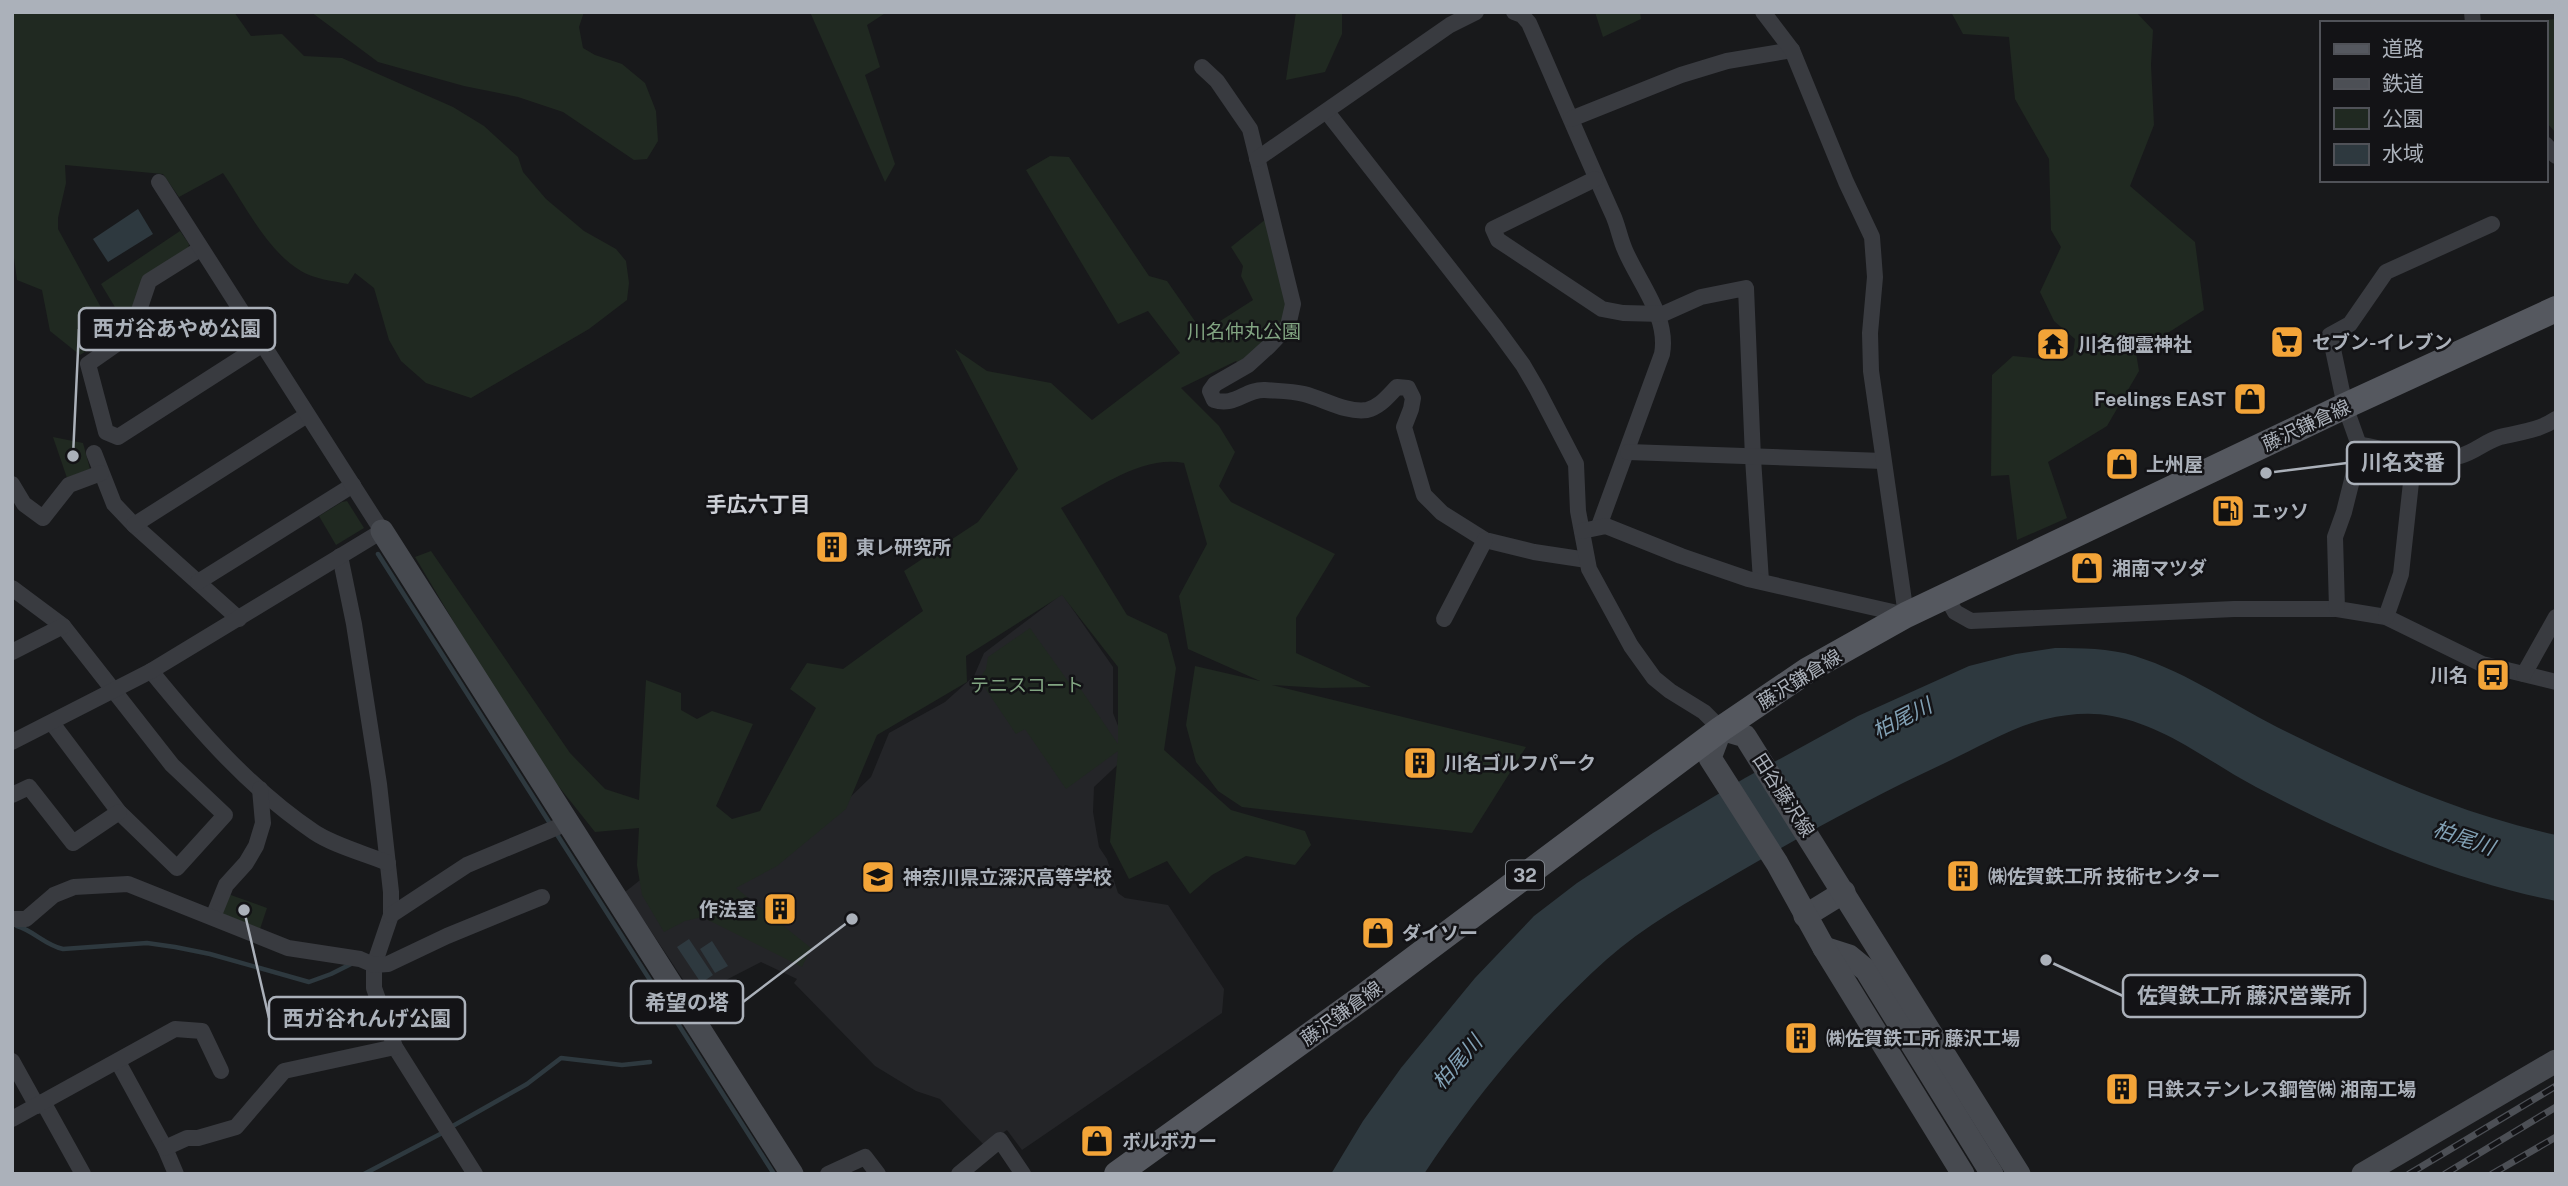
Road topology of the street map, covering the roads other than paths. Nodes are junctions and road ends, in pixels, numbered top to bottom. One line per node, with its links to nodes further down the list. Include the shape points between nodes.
1 (1476, 12): 6 (street, via 1450,25)
2 (1514, 12): 7 (street, via 1529,23)
3 (1763, 12): 4 (street)
4 (1792, 50): 7 (street, via 1727,61 1681,75); 24 (street, via 1872,237 1871,371)
5 (1202, 67): 8 (street, via 1250,130)
6 (1327, 112): 8 (street); 31 (street, via 1523,365 1576,464)
7 (1571, 119): 9 (street)
8 (1257, 159): 32 (street, via 1293,304 1287,326 1269,346 1248,365 1214,384 1210,391 1214,400 1238,400 1261,390 1370,410 1397,387 1408,388 1413,398 1404,427 1424,495 1442,513)
9 (1595, 179): 14 (street); 14 (street, via 1493,229 1498,240 1602,309)
10 (159, 182): 12 (street)
11 (2492, 224): 16 (street, via 2386,272 2350,324 2330,335)
12 (201, 249): 15 (street); 15 (street, via 149,281 131,334 88,364 106,432 118,437)
13 (2556, 309): 16 (main road, 藤沢鎌倉線 / 32)
14 (1657, 313): 20 (street, via 1665,340); 23 (street, via 1701,297 1746,288)
15 (263, 344): 17 (street)
16 (2345, 406): 19 (street); 38 (main road, 藤沢鎌倉線 / 32)
17 (307, 415): 27 (street); 28 (street)
18 (2556, 419): 22 (street, via 2531,432 2494,439 2464,455)
19 (2358, 444): 22 (street); 39 (street, via 2334,537)
20 (1628, 452): 23 (street); 29 (street)
21 (94, 453): 25 (street)
22 (2414, 455): 41 (street, via 2401,574)
23 (1753, 458): 24 (street); 35 (street)
24 (1883, 461): 40 (street)
25 (101, 473): 26 (street, via 69,485 43,518 24,504); 28 (street, via 114,504)
26 (12, 484)
27 (353, 485): 30 (street); 36 (street)
28 (134, 525): 36 (street)
29 (1599, 526): 31 (street); 35 (street)
30 (382, 531): 33 (street); 57 (street)
31 (1582, 531): 34 (street)
32 (1485, 540): 34 (street); 44 (street)
33 (340, 556): 43 (street); 58 (street)
34 (1587, 561): 52 (street, via 1592,578 1654,678)
35 (1761, 581): 40 (street)
36 (198, 582): 43 (street)
37 (12, 588): 45 (street)
38 (1946, 597): 39 (street, via 1955,612 1971,621); 40 (main road, 藤沢鎌倉線 / 32)
39 (2337, 609): 41 (street)
40 (1906, 615): 52 (main road, 藤沢鎌倉線 / 32, via 1808,670)
41 (2386, 617): 48 (street, via 2482,664)
42 (2556, 617): 48 (street)
43 (239, 619): 47 (street)
44 (1444, 619)
45 (63, 626): 46 (street); 50 (street)
46 (12, 652)
47 (151, 671): 50 (street); 54 (street, via 202,734)
48 (2524, 674): 49 (street)
49 (2556, 682)
50 (115, 690): 51 (street); 56 (street, via 172,765 225,815 177,868)
51 (52, 723): 53 (street); 56 (street)
52 (1721, 729): 60 (street, 田谷藤沢線, via 1745,736); 62 (street, via 1710,758); 84 (main road, 藤沢鎌倉線 / 32)
53 (12, 742)
54 (260, 789): 58 (street, via 316,834); 63 (street, via 263,823 256,846 226,885)
55 (12, 794): 56 (street, via 29,787 73,843)
56 (119, 812)
57 (567, 823): 61 (street, via 467,865); 79 (street)
58 (388, 863): 61 (street)
59 (542, 897): 66 (street, via 388,964)
60 (1850, 900): 62 (street); 67 (street); 87 (street, 田谷藤沢線)
61 (391, 915): 66 (street)
62 (1805, 916): 65 (street)
63 (213, 917): 64 (street, via 128,884 74,887 54,895 26,919); 66 (street, via 288,948)
64 (12, 919)
65 (1824, 948): 67 (street, via 1849,956); 85 (street)
66 (374, 965): 68 (street, via 377,997)
67 (1866, 970): 86 (street)
68 (395, 1047): 75 (street, via 284,1071 236,1127); 78 (street)
69 (12, 1061): 73 (street)
70 (2556, 1061): 88 (street)
71 (118, 1062): 72 (street, via 175,1029 202,1031); 73 (street); 75 (street)
72 (221, 1071)
73 (40, 1104): 74 (street); 76 (street)
74 (12, 1119)
75 (165, 1148): 77 (street)
76 (83, 1174)
77 (176, 1174)
78 (475, 1174)
79 (792, 1174)
80 (828, 1174): 81 (street, via 865,1157)
81 (878, 1174)
82 (959, 1174): 83 (street, via 1000,1140)
83 (1023, 1174)
84 (1117, 1174)
85 (1963, 1174)
86 (1992, 1174)
87 (2019, 1174)
88 (2363, 1174)

